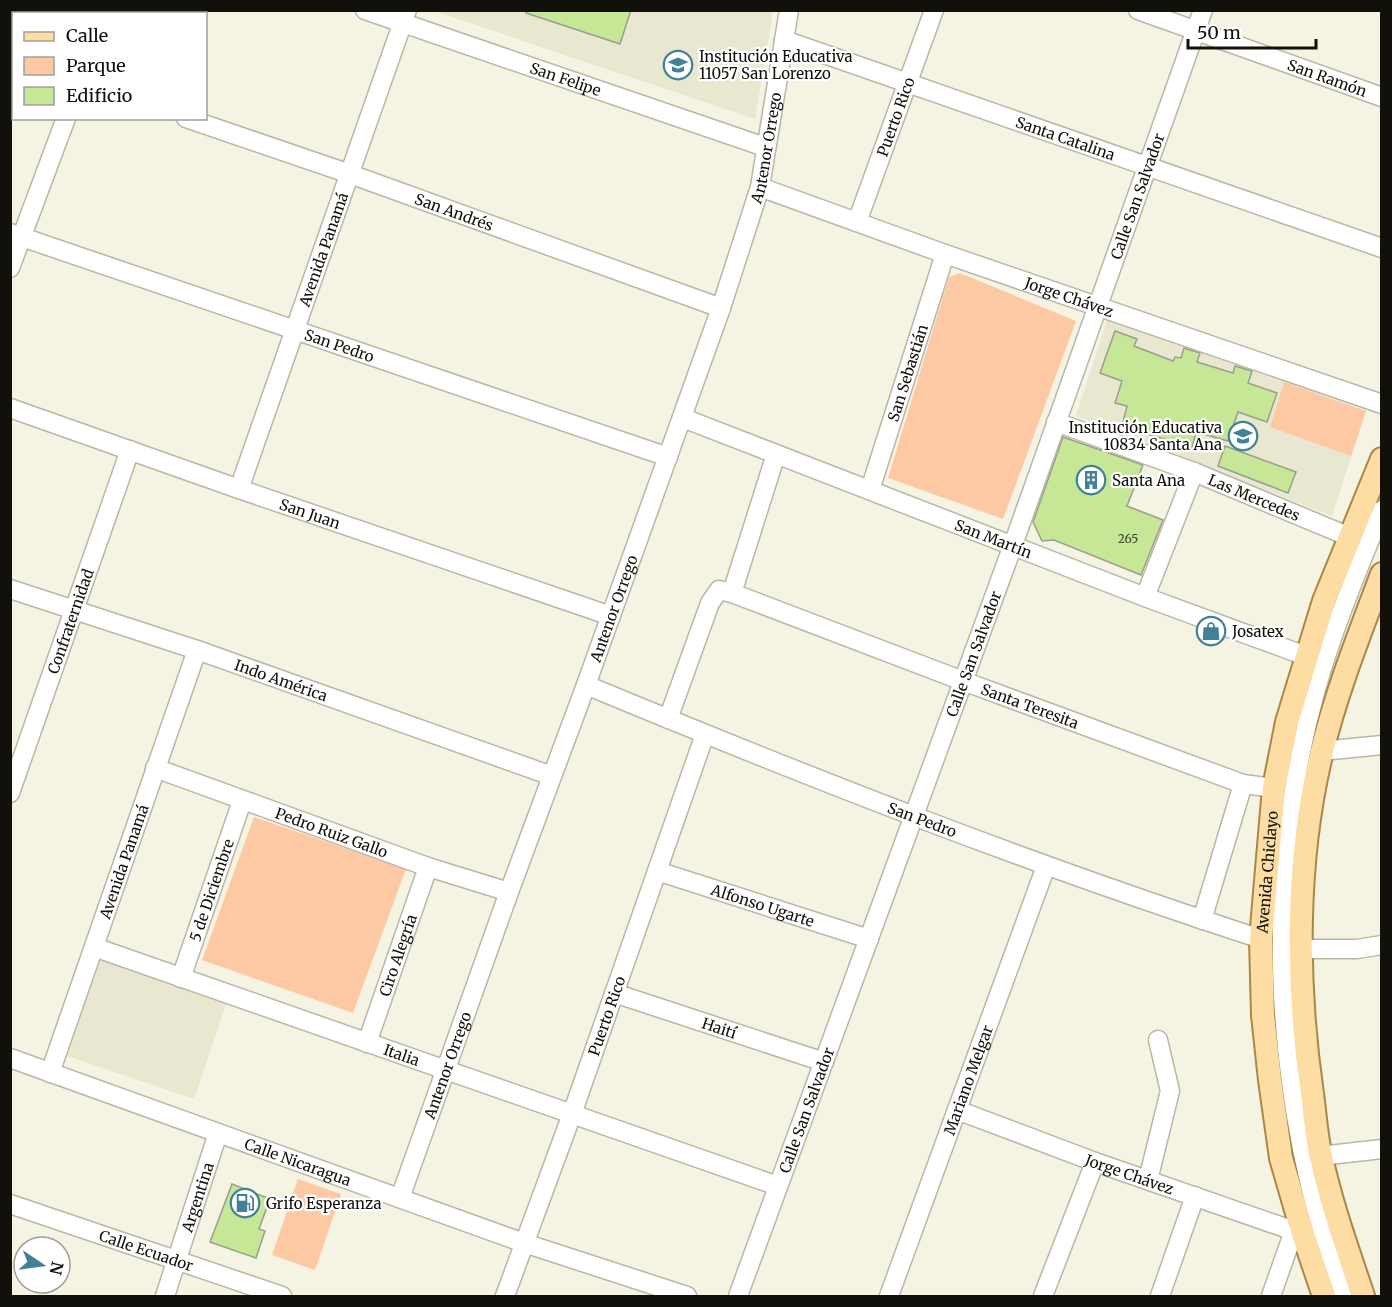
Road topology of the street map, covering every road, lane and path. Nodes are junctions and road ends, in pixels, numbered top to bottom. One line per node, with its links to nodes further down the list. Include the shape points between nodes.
1 (365, 10): 6 (street, San Felipe)
2 (789, 10): 8 (street, Antenor Orrego)
3 (934, 10): 9 (street, Puerto Rico)
4 (1138, 10): 7 (street, San Ramón)
5 (1203, 10): 7 (street, Calle San Salvador)
6 (405, 16): 13 (street, San Felipe); 15 (street, Avenida Panamá)
7 (1196, 30): 10 (street, San Ramón); 14 (street, Calle San Salvador)
8 (784, 40): 9 (street, Santa Catalina); 13 (street, Antenor Orrego)
9 (906, 83): 14 (street, Santa Catalina); 17 (street, Puerto Rico)
10 (1382, 97)
11 (65, 120): 18 (street)
12 (192, 120): 15 (street, San Andrés)
13 (765, 147): 16 (street, Antenor Orrego)
14 (1148, 166): 19 (street, Santa Catalina); 22 (street, Calle San Salvador)
15 (350, 174): 23 (street, San Andrés); 24 (street, Avenida Panamá)
16 (760, 187): 17 (street, Jorge Chávez); 23 (street, Antenor Orrego)
17 (857, 222): 20 (street, Jorge Chávez)
18 (16, 236): 21 (street); 24 (street, San Pedro)
19 (1382, 248)
20 (945, 254): 22 (street, Jorge Chávez); 35 (street, San Sebastián)
21 (10, 268)
22 (1097, 306): 25 (street, Jorge Chávez); 28 (street, Calle San Salvador)
23 (721, 308): 27 (street, Antenor Orrego)
24 (295, 331): 31 (street, San Pedro); 34 (street, Avenida Panamá)
25 (1382, 404)
26 (10, 408): 29 (street, San Juan)
27 (683, 418): 30 (street, San Martín); 31 (street, Antenor Orrego)
28 (1056, 422): 33 (street, Las Mercedes); 38 (street, Calle San Salvador)
29 (130, 450): 34 (street, San Juan); 43 (street, Confraternidad)
30 (776, 454): 35 (street, San Martín); 41 (street)
31 (668, 457): 44 (street, Antenor Orrego)
32 (1382, 459): 37 (main road, Avenida Chiclayo)
33 (1194, 472): 37 (street, Las Mercedes); 42 (street)
34 (239, 489): 44 (street, San Juan)
35 (870, 490): 38 (street, San Martín)
36 (1382, 510): 102 (street, Avenida Chiclayo, via 1316,689 1295,781 1284,879 1282,956 1287,1058 1309,1184)
37 (1350, 537): 46 (main road, Avenida Chiclayo)
38 (1013, 545): 42 (street, San Martín); 47 (street, Calle San Salvador)
39 (1382, 574): 52 (main road, via 1342,680)
40 (10, 589): 43 (street, Indo América)
41 (725, 592): 47 (street, Santa Teresita); 49 (street, via 710,603)
42 (1145, 597): 46 (street, San Martín)
43 (74, 610): 45 (street, Indo América); 57 (street, Confraternidad)
44 (611, 616): 48 (street, Antenor Orrego)
45 (197, 650): 53 (street, Avenida Panamá); 54 (street, Indo América)
46 (1306, 656): 56 (main road, Avenida Chiclayo, via 1287,722)
47 (963, 681): 55 (street, Santa Teresita); 59 (street, Calle San Salvador)
48 (586, 685): 49 (street, San Pedro); 54 (street, Antenor Orrego)
49 (668, 719): 50 (street, San Pedro)
50 (705, 734): 59 (street, San Pedro); 62 (street, Puerto Rico)
51 (1382, 746): 52 (street)
52 (1322, 751): 69 (main road, via 1310,808)
53 (156, 768): 58 (street, Pedro Ruiz Gallo); 68 (street, Avenida Panamá)
54 (552, 776): 63 (street, Antenor Orrego)
55 (1243, 784): 56 (street, Santa Teresita); 64 (street)
56 (1274, 789): 66 (main road, Avenida Chiclayo)
57 (10, 793)
58 (242, 801): 61 (street, Pedro Ruiz Gallo); 70 (street, 5 de Diciembre)
59 (914, 817): 60 (street, San Pedro); 65 (street, Calle San Salvador)
60 (1046, 866): 64 (street, San Pedro); 78 (street, Mariano Melgar)
61 (428, 867): 63 (street, Pedro Ruiz Gallo); 73 (street, Ciro Alegría)
62 (657, 871): 65 (street, Alfonso Ugarte); 71 (street, Puerto Rico)
63 (509, 892): 76 (street, Antenor Orrego)
64 (1202, 920): 66 (street, San Pedro)
65 (869, 939): 75 (street, Calle San Salvador)
66 (1261, 939): 89 (main road, Avenida Chiclayo, via 1270,1080 1281,1158)
67 (1382, 945): 69 (street)
68 (93, 947): 70 (street, Italia); 77 (street, Avenida Panamá)
69 (1300, 949): 82 (main road, via 1302,1008)
70 (181, 978): 73 (street, Italia)
71 (614, 993): 75 (street, Haití); 79 (street, Puerto Rico)
72 (1158, 1040): 84 (street, via 1170,1091)
73 (367, 1042): 76 (street, Italia)
74 (10, 1058): 77 (street, Calle Nicaragua)
75 (824, 1062): 85 (street, Calle San Salvador)
76 (446, 1070): 79 (street, Italia); 87 (street, Antenor Orrego)
77 (50, 1072): 80 (street, Calle Nicaragua)
78 (957, 1110): 83 (street, Jorge Chávez); 97 (street, Mariano Melgar)
79 (572, 1114): 85 (street, Italia); 90 (street, Puerto Rico)
80 (218, 1133): 87 (street, Calle Nicaragua); 91 (street, Argentina)
81 (1382, 1149): 82 (street)
82 (1320, 1156): 103 (main road)
83 (1095, 1162): 84 (street, Jorge Chávez); 98 (street)
84 (1148, 1180): 86 (street, Jorge Chávez)
85 (778, 1186): 96 (street, Calle San Salvador)
86 (1195, 1196): 89 (street, Jorge Chávez); 99 (street)
87 (400, 1198): 90 (street, Calle Nicaragua)
88 (10, 1204): 91 (street, Calle Ecuador)
89 (1298, 1232): 100 (street); 101 (main road, Avenida Chiclayo)
90 (524, 1243): 94 (street, Puerto Rico); 95 (street, Calle Nicaragua)
91 (178, 1260): 92 (street, Argentina); 93 (street, Calle Ecuador)
92 (165, 1296)
93 (282, 1296)
94 (505, 1296)
95 (687, 1296)
96 (738, 1296)
97 (889, 1296)
98 (1043, 1296)
99 (1160, 1296)
100 (1271, 1296)
101 (1324, 1296)
102 (1343, 1296)
103 (1363, 1296)

